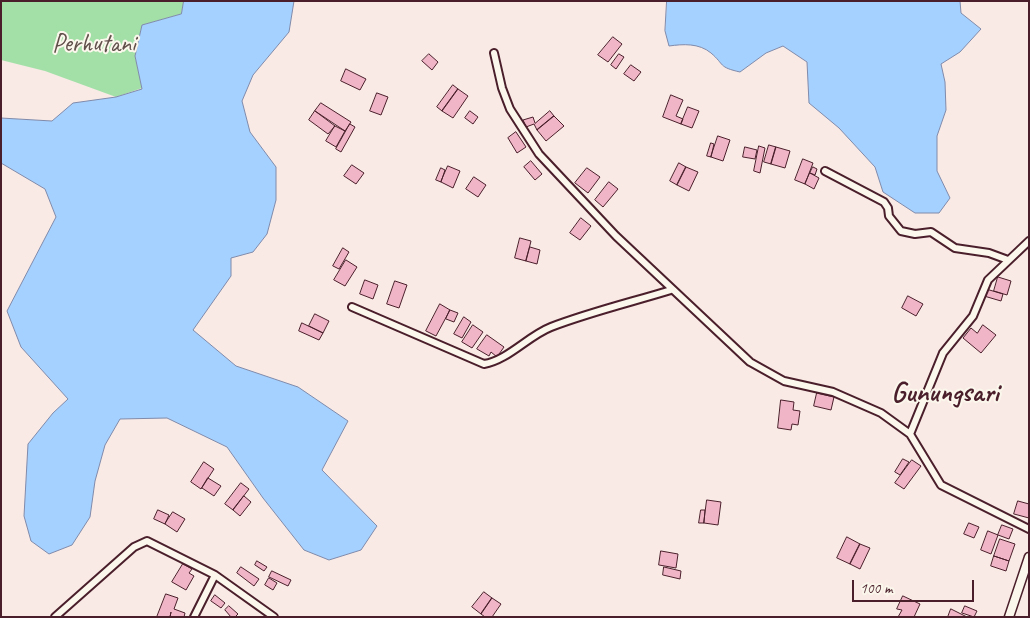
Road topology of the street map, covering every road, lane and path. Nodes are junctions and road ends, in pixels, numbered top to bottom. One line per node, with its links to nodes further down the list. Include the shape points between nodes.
1 (494, 52): 5 (street, via 510,109 540,154)
2 (826, 171): 4 (street, via 884,202 889,216 901,231 915,234 931,232 955,248 989,253)
3 (1029, 241): 4 (street)
4 (1008, 260): 7 (street, via 991,275 973,316 943,354)
5 (671, 290): 6 (street, via 550,328 499,359 484,364); 7 (street, via 760,369 784,381 834,392 860,402 881,412)
6 (352, 307)
7 (910, 434): 8 (street, via 941,485)
8 (1029, 529)
9 (1029, 557): 14 (street)
10 (214, 575): 11 (street, via 162,547 144,542 134,547); 12 (street); 13 (street)
11 (55, 617)
12 (194, 617)
13 (274, 617)
14 (1009, 617)

